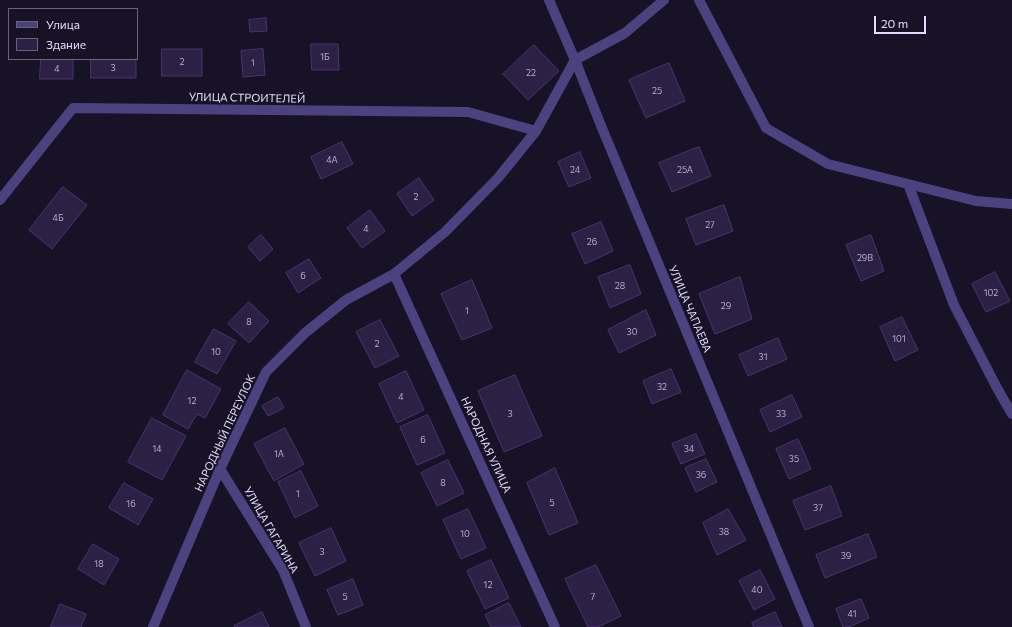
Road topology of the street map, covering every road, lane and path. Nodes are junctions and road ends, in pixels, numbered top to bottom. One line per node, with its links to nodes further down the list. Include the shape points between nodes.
1 (549, 0): 4 (street, УЛИЦА ЧАПАЕВА)
2 (664, 0): 4 (street, via 625,32)
3 (699, 0): 6 (street, via 766,128 828,164)
4 (575, 60): 5 (street, НАРОДНЫЙ ПЕРЕУЛОК); 15 (street, УЛИЦА ЧАПАЕВА)
5 (536, 131): 7 (street, УЛИЦА СТРОИТЕЛЕЙ, via 468,112 73,108); 9 (street, НАРОДНЫЙ ПЕРЕУЛОК, via 498,178 445,232)
6 (908, 184): 8 (street, via 976,201); 10 (street, via 954,305)
7 (0, 200)
8 (1012, 204)
9 (394, 274): 11 (street, НАРОДНЫЙ ПЕРЕУЛОК, via 346,300 305,333 266,372); 14 (street, НАРОДНАЯ УЛИЦА)
10 (1012, 414)
11 (220, 469): 12 (street, НАРОДНЫЙ ПЕРЕУЛОК); 13 (street, УЛИЦА ГАГАРИНА, via 283,570)
12 (153, 627)
13 (306, 627)
14 (556, 627)
15 (809, 627)

